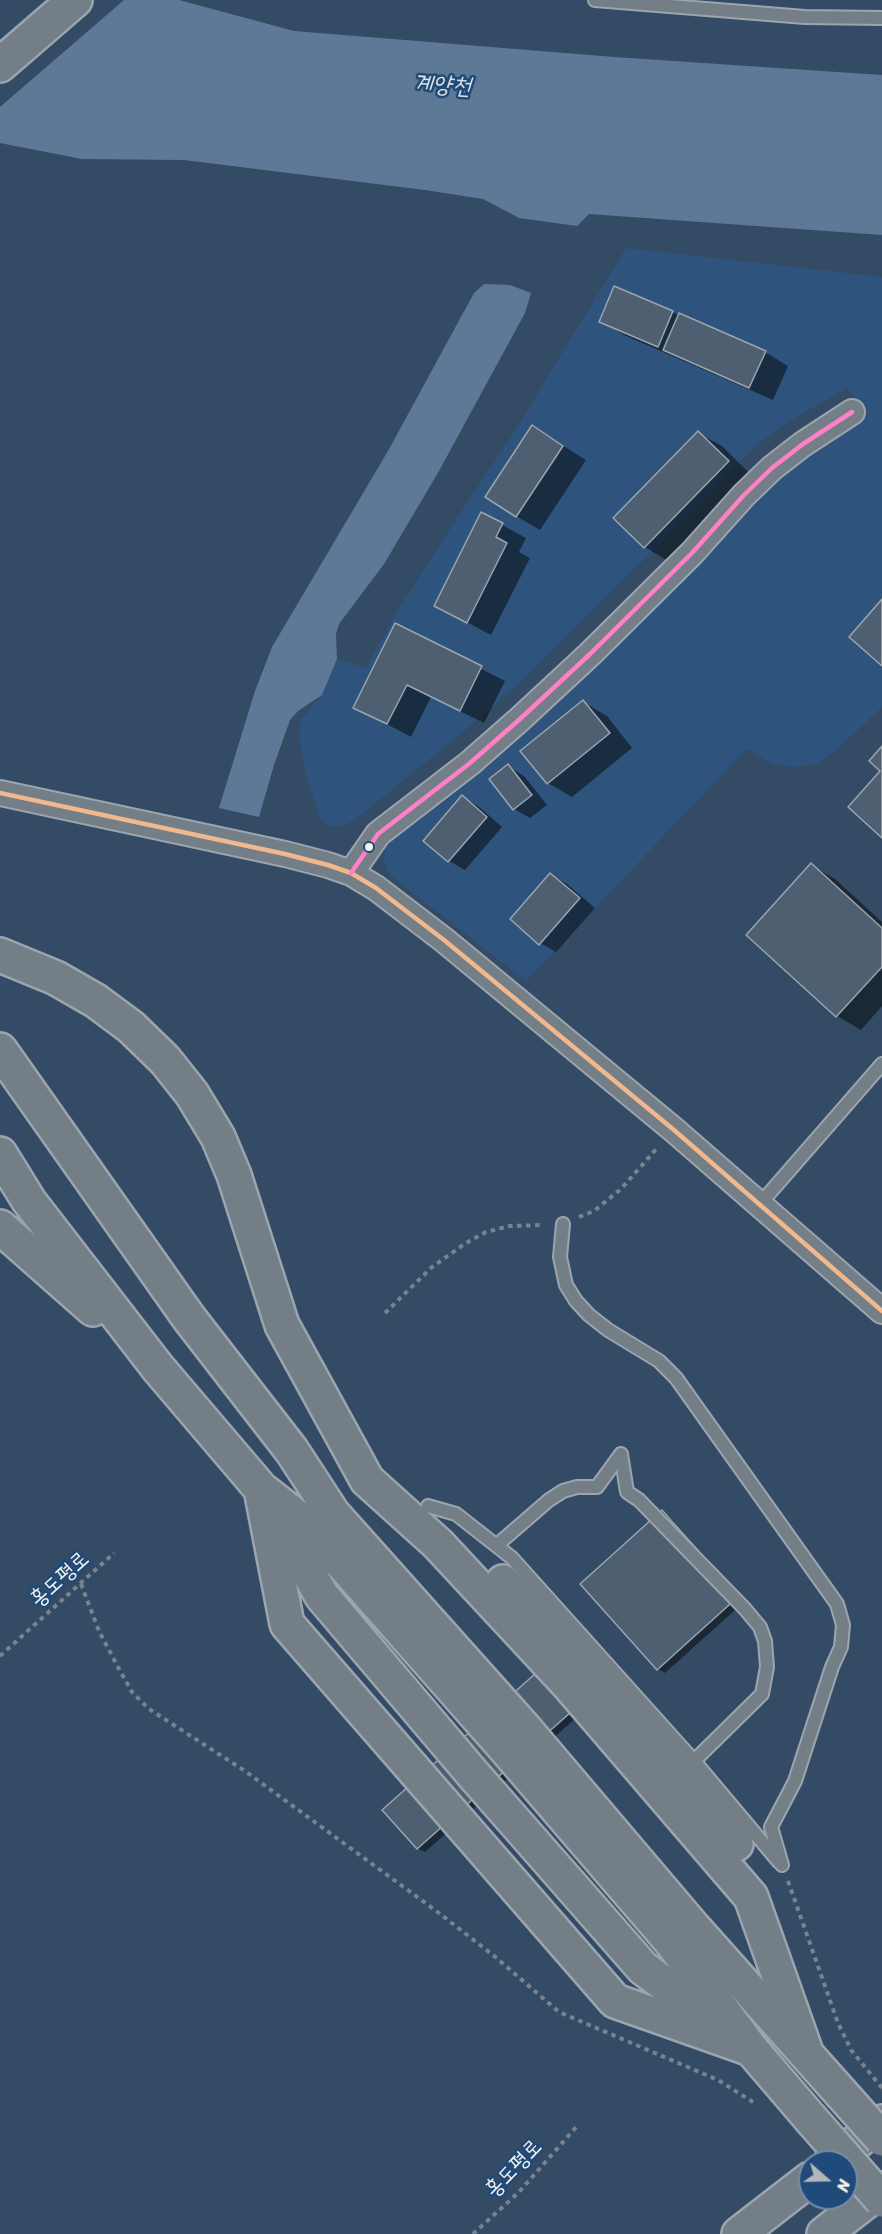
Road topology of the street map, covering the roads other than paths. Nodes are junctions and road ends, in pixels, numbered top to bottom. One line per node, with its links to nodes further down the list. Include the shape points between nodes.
1 (75, 0): 4 (main road)
2 (595, 0): 3 (lane, via 805,17)
3 (882, 18)
4 (0, 64)
5 (852, 412): 7 (street, via 772,468 692,553 537,702 470,763 378,834)
6 (0, 793): 7 (street, via 285,854)
7 (351, 873): 12 (street, via 444,940)
8 (0, 955): 18 (main road, via 56,978 96,1001 131,1027 192,1094 218,1137 234,1174 282,1325)
9 (0, 1050): 17 (main road, via 189,1318)
10 (882, 1064): 12 (lane)
11 (0, 1154): 16 (main road, via 29,1201)
12 (760, 1204): 15 (street)
13 (562, 1224): 22 (lane, via 560,1257 566,1285 576,1301 608,1330 659,1361 676,1378 837,1604 843,1626 841,1647 795,1781 771,1827 782,1865)
14 (0, 1227): 16 (main road)
15 (882, 1311)
16 (158, 1368): 19 (main road)
17 (292, 1451): 18 (main road); 24 (main road, via 333,1514)
18 (367, 1480): 20 (main road); 24 (main road, via 438,1544 569,1685 751,1897)
19 (261, 1489): 23 (main road, via 311,1527 506,1749 670,1940); 23 (main road, via 287,1624 615,2001)
20 (428, 1506): 21 (lane, via 456,1514); 24 (main road, via 587,1668 765,1879)
21 (497, 1545): 22 (lane); 22 (lane, via 563,1491 597,1487 621,1454 627,1492 745,1609 760,1627 765,1641 767,1667 762,1694)
22 (694, 1761)
23 (751, 2049): 30 (main road, bridge)
24 (807, 2055): 26 (main road, bridge)
25 (882, 2122): 27 (main road)
26 (882, 2139)
27 (846, 2150)
28 (798, 2188): 31 (main road)
29 (882, 2189): 32 (main road)
30 (882, 2200)
31 (739, 2234)
32 (824, 2234)

